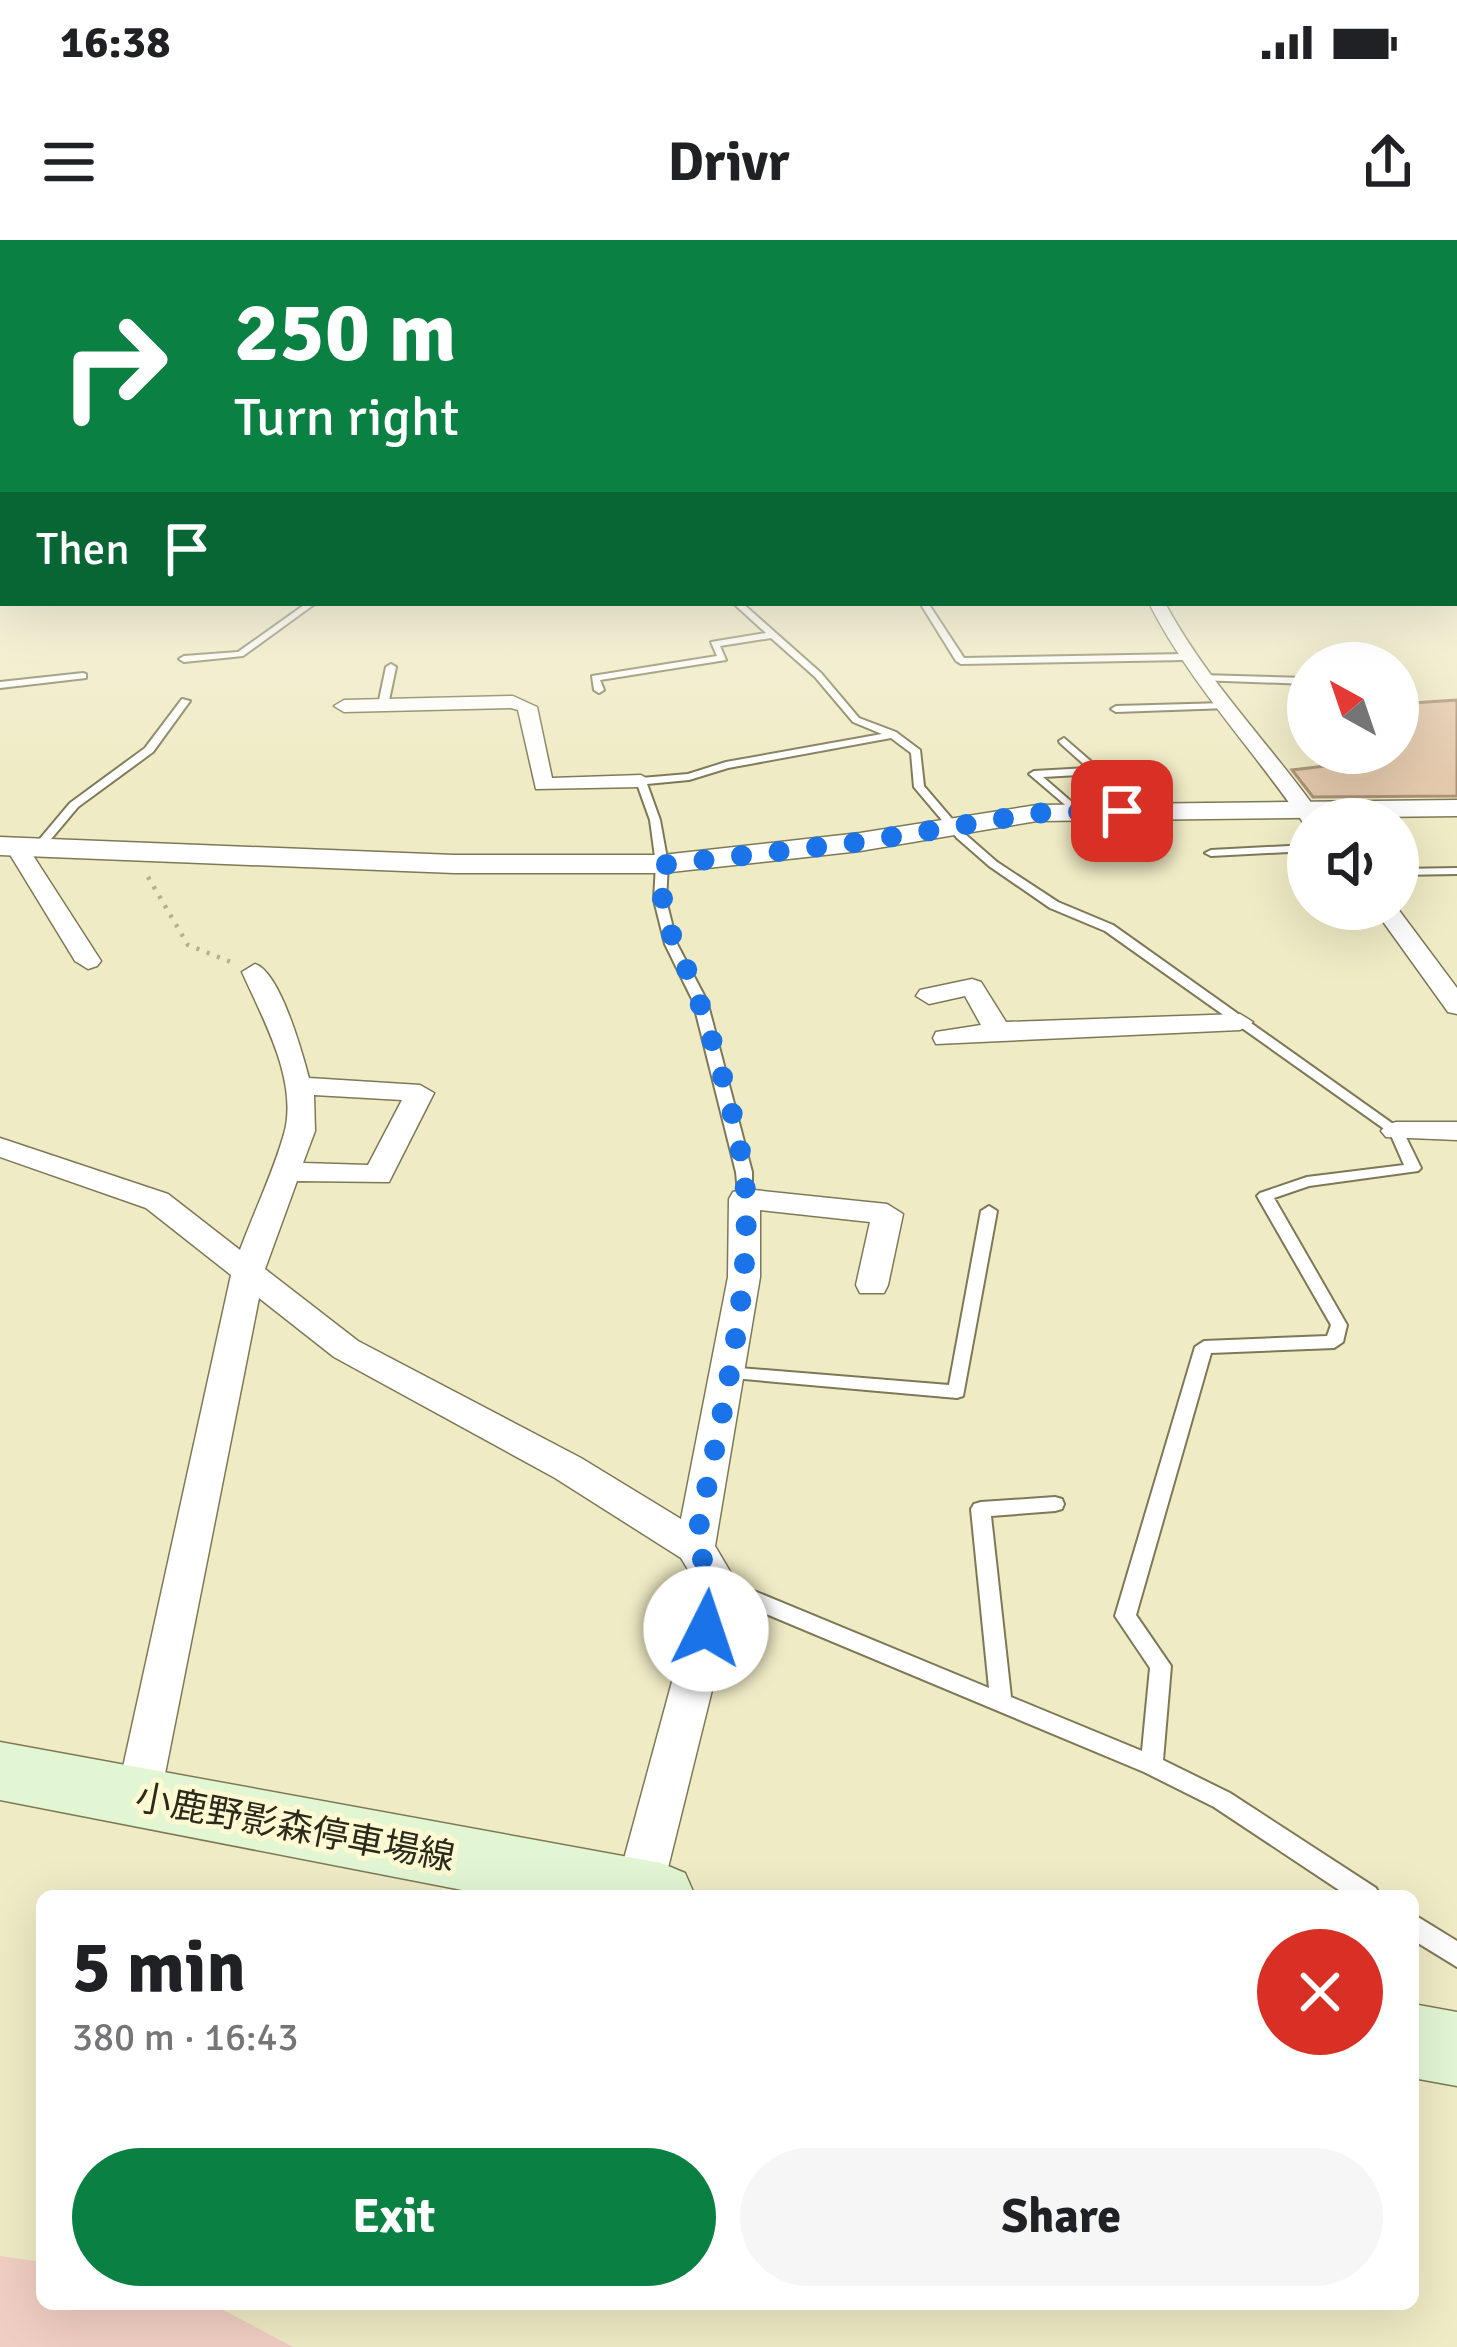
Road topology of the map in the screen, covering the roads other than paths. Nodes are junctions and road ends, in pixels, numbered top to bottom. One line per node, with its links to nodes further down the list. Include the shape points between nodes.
1 (309, 606): 7 (lane, via 240,654)
2 (740, 606): 5 (lane)
3 (926, 606): 6 (lane, via 962,661)
4 (1159, 606): 6 (street)
5 (771, 635): 13 (lane, via 714,644 723,658 595,678); 19 (lane, via 856,720)
6 (1185, 658): 10 (street)
7 (184, 659)
8 (391, 667): 15 (lane)
9 (83, 676): 12 (lane)
10 (1201, 678): 11 (lane); 17 (street)
11 (1287, 680)
12 (0, 685)
13 (599, 690)
14 (185, 701): 28 (lane, via 148,750)
15 (383, 705): 16 (street); 21 (street, via 514,702 527,707 543,785)
16 (344, 706)
17 (1225, 706): 18 (lane); 22 (street)
18 (1116, 710)
19 (892, 734): 21 (lane); 27 (lane, via 916,752 919,787)
20 (1064, 741): 25 (lane, via 1097,771 1034,774)
21 (640, 781): 31 (lane)
22 (1296, 798)
23 (1457, 808): 24 (street)
24 (1419, 809)
25 (1077, 812): 26 (street); 27 (street)
26 (1287, 813)
27 (953, 827): 31 (street); 39 (lane, via 1022,886 1109,928)
28 (18, 848): 31 (street); 35 (street)
29 (1287, 849): 30 (lane)
30 (1211, 853)
31 (662, 865): 47 (lane, via 660,900 700,1001)
32 (1457, 871): 33 (lane)
33 (1419, 872)
34 (1402, 930): 38 (street)
35 (88, 961)
36 (254, 972): 42 (street, via 285,1037)
37 (929, 996): 40 (street, via 972,987)
38 (1457, 1006)
39 (1240, 1022): 40 (street); 44 (lane)
40 (998, 1030): 41 (street)
41 (946, 1038)
42 (297, 1086): 46 (street, via 300,1131); 46 (street, via 420,1093 378,1175)
43 (1457, 1130): 44 (street)
44 (1396, 1131): 56 (lane, via 1413,1168 1265,1196 1339,1325 1334,1342 1204,1347 1125,1616 1161,1666)
45 (0, 1147): 49 (street, via 157,1201)
46 (285, 1171): 49 (street)
47 (744, 1199): 50 (street, via 887,1214); 51 (street, via 744,1277)
48 (989, 1211): 51 (lane, via 957,1392)
49 (248, 1271): 53 (street, via 346,1349 568,1468); 58 (street)
50 (872, 1285)
51 (727, 1373): 53 (street)
52 (1055, 1504): 55 (lane, via 981,1509)
53 (695, 1547): 54 (street)
54 (718, 1585): 55 (lane); 60 (street)
55 (1001, 1703): 56 (lane)
56 (1151, 1765): 61 (lane, via 1222,1800)
57 (0, 1772): 58 (main road, 小鹿野影森停車場線)
58 (138, 1799): 59 (main road, 小鹿野影森停車場線)
59 (628, 1890)
60 (651, 1890)
61 (1359, 1890)
62 (1419, 1930): 63 (lane)
63 (1457, 1955)
64 (1419, 2042): 65 (main road)
65 (1457, 2049)

